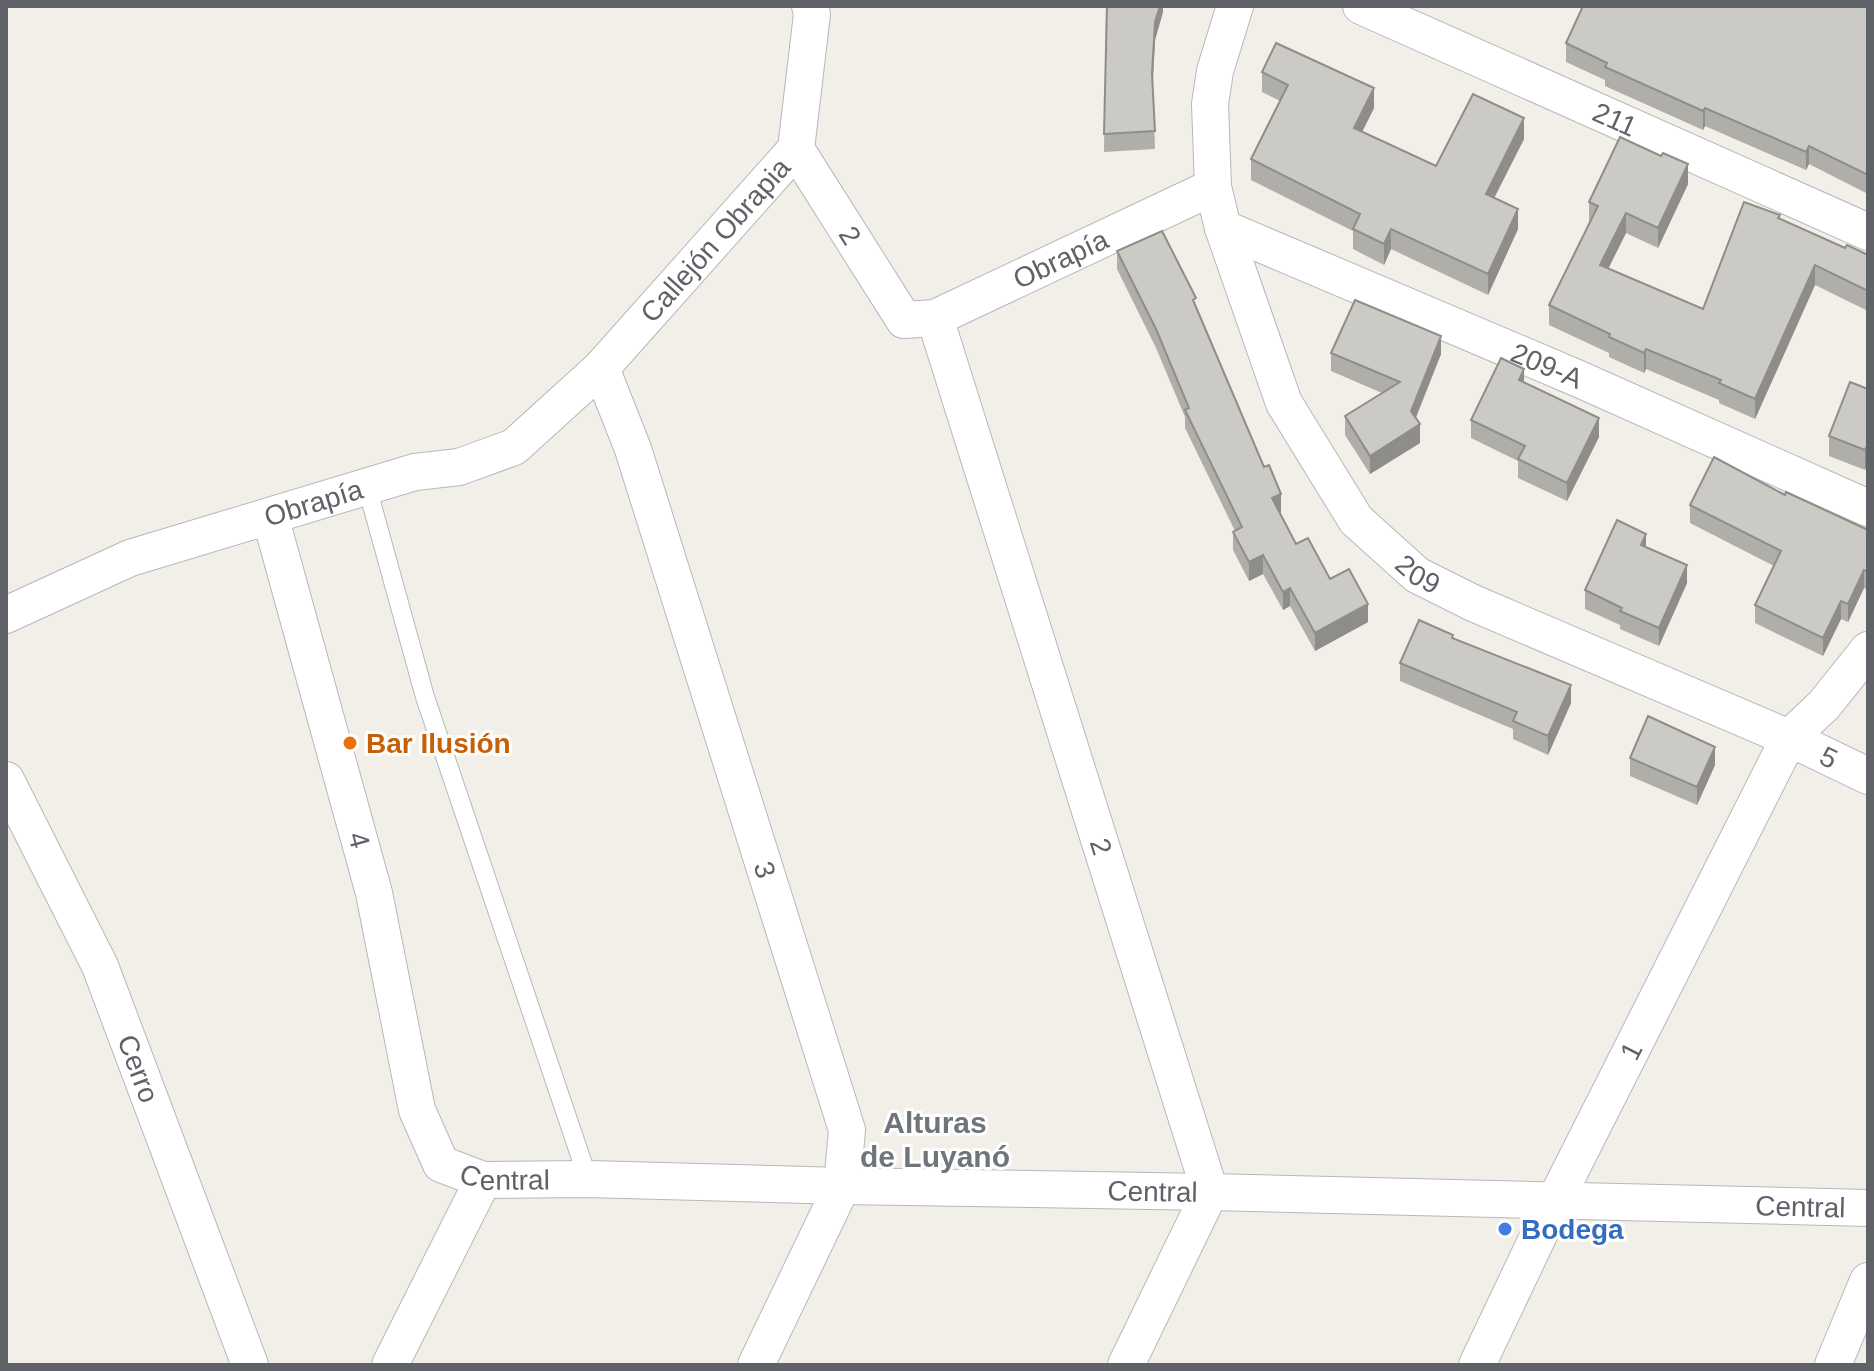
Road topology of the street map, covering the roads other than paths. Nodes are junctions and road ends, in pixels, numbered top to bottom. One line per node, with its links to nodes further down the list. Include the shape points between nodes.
1 (1235, 6): 5 (street, 209, via 1210,104)
2 (1361, 6): 7 (street, 211)
3 (801, 9): 4 (street, Callejón Obrapia)
4 (796, 149): 8 (street, 2); 9 (street, Callejón Obrapia)
5 (1213, 187): 6 (street, 209); 8 (street, Obrapía)
6 (1223, 228): 11 (street, 209-A); 15 (street, 209, via 1284,403 1356,520 1417,575)
7 (1868, 232)
8 (919, 319): 22 (street, 2)
9 (601, 368): 10 (street, Obrapía, via 514,447 459,467 415,472); 21 (street, 3, via 633,449 847,1130)
10 (367, 487): 12 (street, Obrapía); 19 (lane, via 425,697)
11 (1868, 508)
12 (270, 516): 13 (street, Obrapía, via 130,558); 18 (street, 4, via 374,893 417,1110)
13 (6, 615)
14 (1868, 650): 15 (street, 1)
15 (1789, 738): 16 (street, 5); 23 (street, 1)
16 (1868, 776)
17 (6, 780): 26 (street, Cerro, via 100,966)
18 (441, 1164): 20 (street, Central)
19 (588, 1179): 20 (street, Central); 21 (street, Central)
20 (483, 1180): 27 (street)
21 (842, 1186): 22 (street, Central); 28 (street, 3)
22 (1210, 1192): 23 (street, Central); 29 (street)
23 (1555, 1201): 24 (street, Central); 30 (street, 1)
24 (1868, 1208)
25 (1868, 1281): 31 (street)
26 (250, 1365)
27 (390, 1365)
28 (756, 1365)
29 (1126, 1365)
30 (1477, 1365)
31 (1833, 1365)

